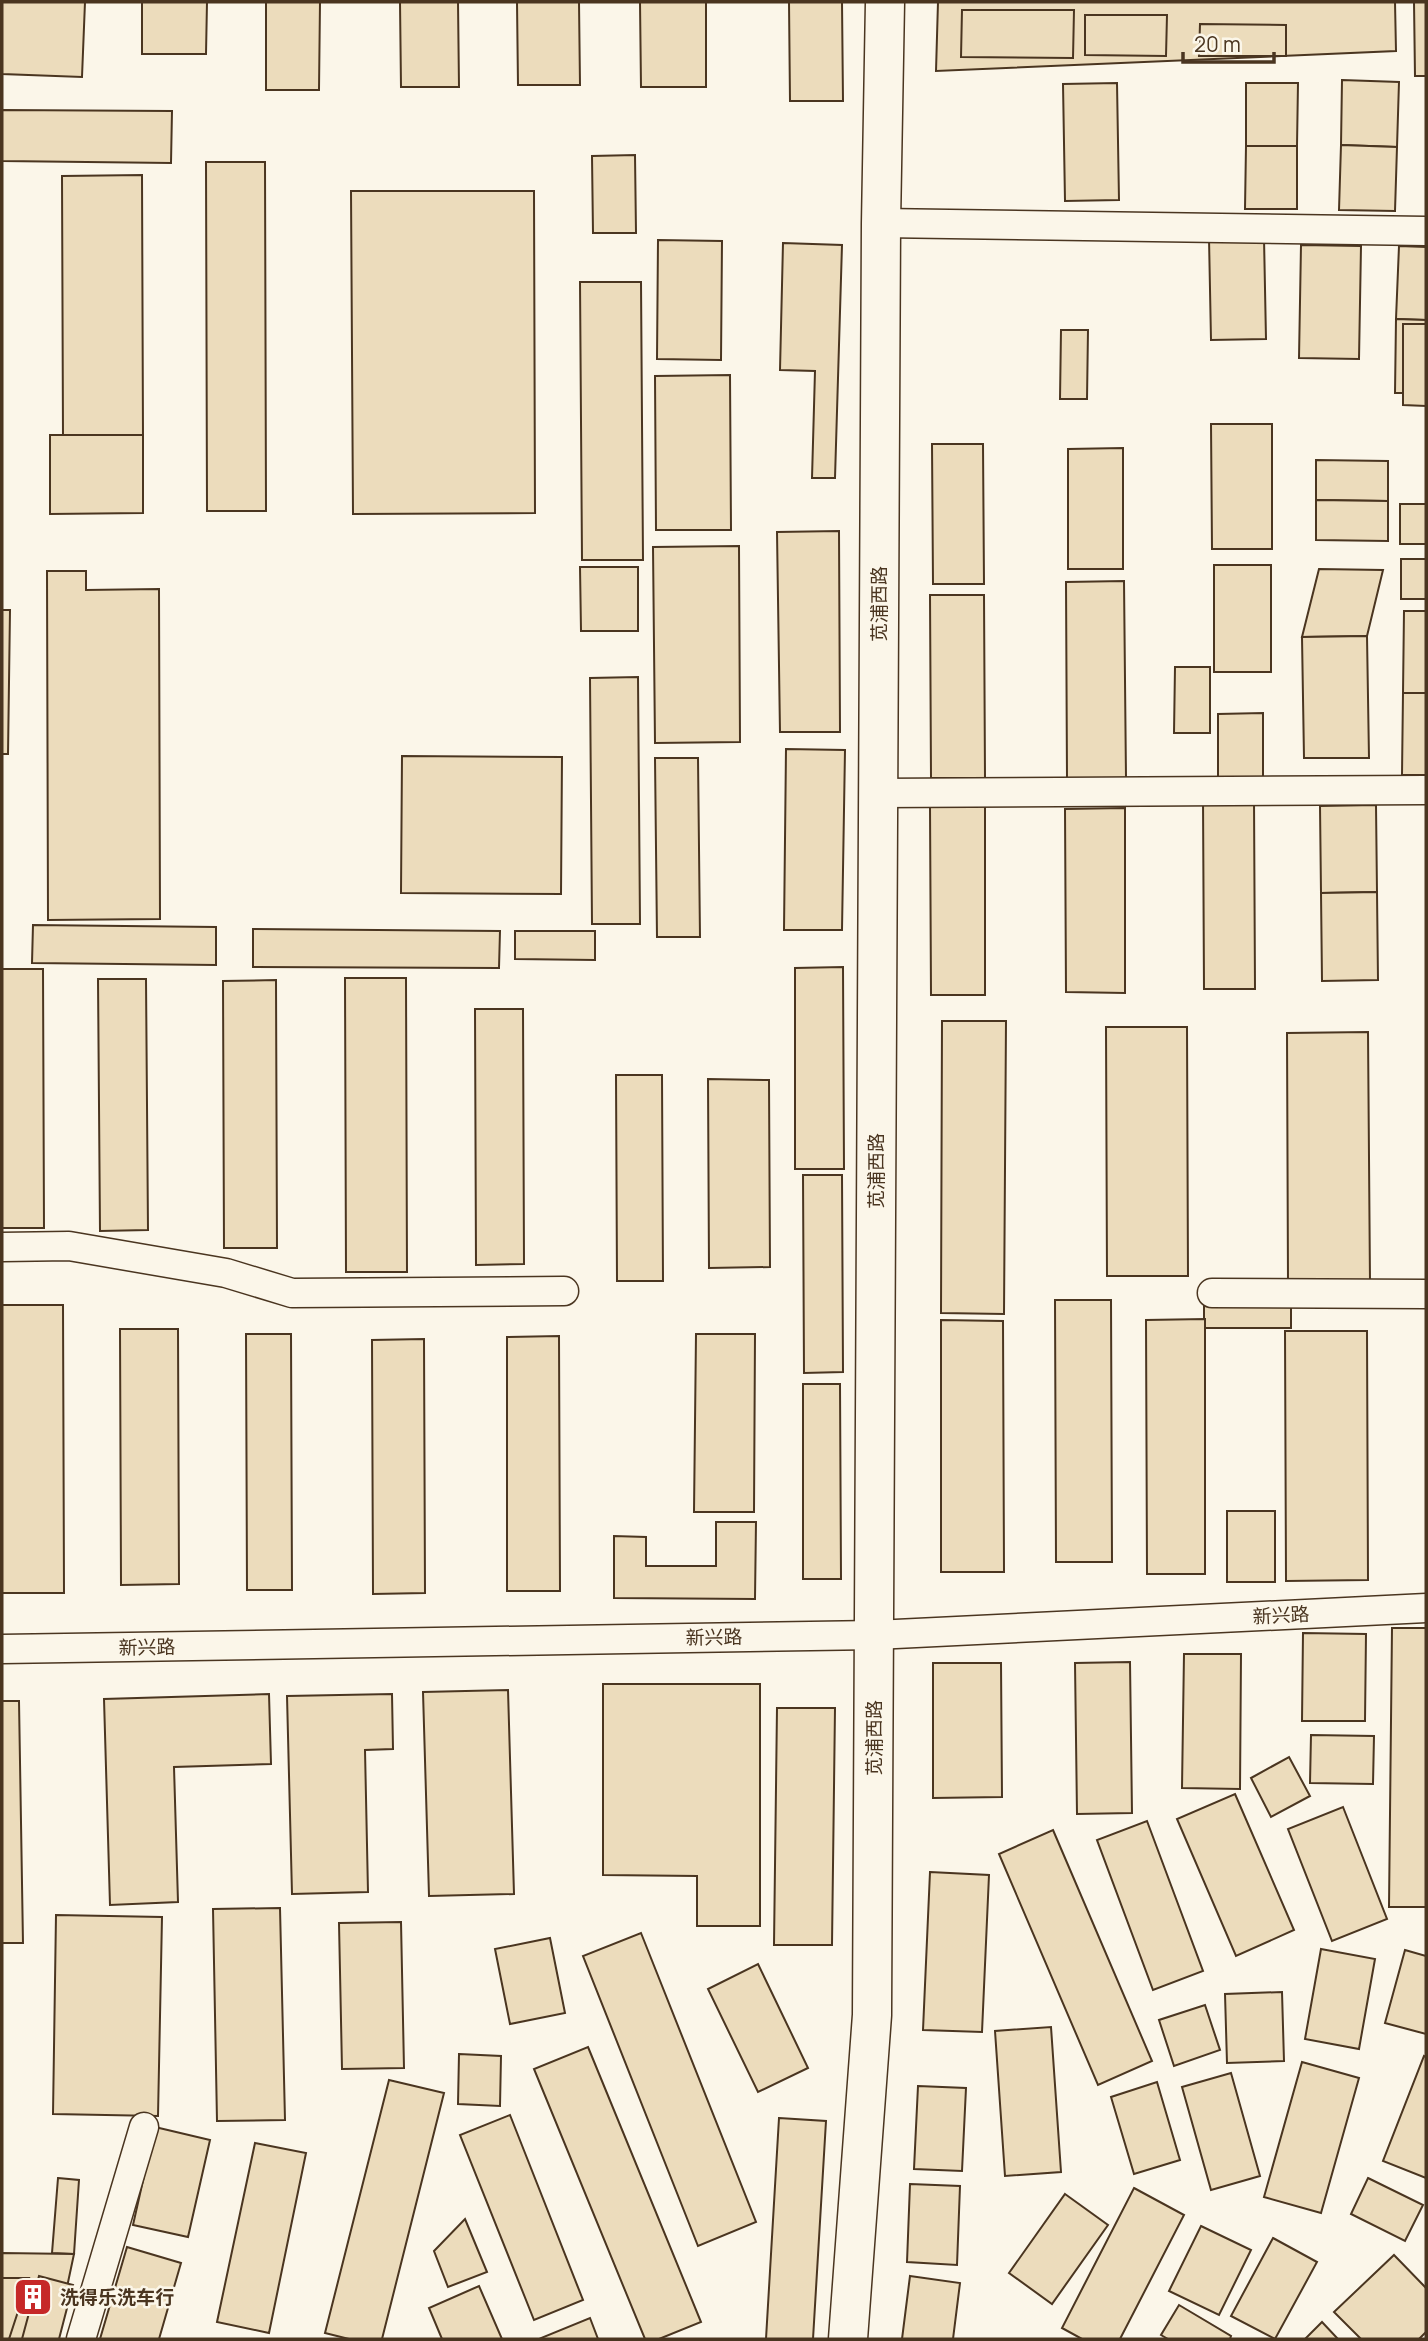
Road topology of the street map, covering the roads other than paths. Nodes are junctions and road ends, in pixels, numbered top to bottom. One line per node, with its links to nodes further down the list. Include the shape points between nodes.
1 (860, 2): 12 (street, 苋浦西路, via 853,755)
2 (885, 2): 3 (street, 苋浦西路)
3 (881, 223): 4 (street); 6 (street, 苋浦西路)
4 (1426, 231)
5 (1426, 790): 6 (street)
6 (878, 793): 12 (street, 苋浦西路)
7 (2, 1247): 8 (street, via 69,1246 226,1273 292,1293)
8 (564, 1291)
9 (1212, 1293): 10 (street)
10 (1426, 1294)
11 (1426, 1608): 12 (street, 新兴路)
12 (863, 1635): 13 (street, 新兴路); 16 (street, 苋浦西路, via 847,2019); 17 (street, 苋浦西路, via 872,2015)
13 (2, 1649)
14 (144, 2127): 15 (street)
15 (81, 2339)
16 (824, 2339)
17 (848, 2339)

